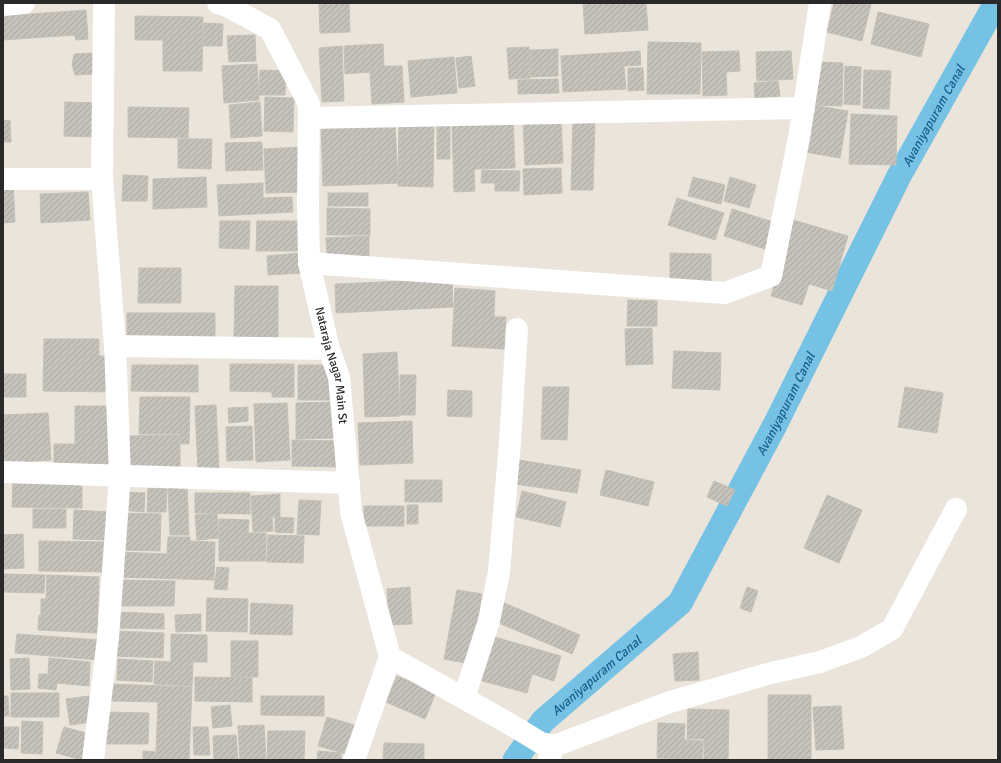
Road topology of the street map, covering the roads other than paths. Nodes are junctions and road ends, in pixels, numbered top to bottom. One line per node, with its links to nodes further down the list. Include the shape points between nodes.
1 (24, 3): 5 (street)
2 (104, 3): 9 (street)
3 (218, 3): 7 (street, Nataraja Nagar Main St, via 270,29 309,104)
4 (820, 3): 6 (street)
5 (3, 5)
6 (804, 108): 7 (street); 10 (street, via 771,276 724,293)
7 (309, 118): 10 (street, Nataraja Nagar Main St)
8 (3, 179): 9 (street)
9 (102, 179): 12 (street)
10 (309, 263): 13 (street, Nataraja Nagar Main St)
11 (517, 329): 19 (street, via 498,572 489,621)
12 (115, 346): 13 (street); 15 (street)
13 (329, 349): 16 (street, Nataraja Nagar Main St, via 339,377)
14 (3, 472): 15 (street)
15 (120, 475): 16 (street); 21 (street, via 108,638)
16 (349, 483): 18 (street, Nataraja Nagar Main St, via 351,512)
17 (956, 509): 20 (street, via 892,629 861,647 820,662 670,702)
18 (390, 656): 19 (street); 22 (street)
19 (464, 698): 20 (street, via 515,727)
20 (548, 750)
21 (93, 760)
22 (354, 760)

